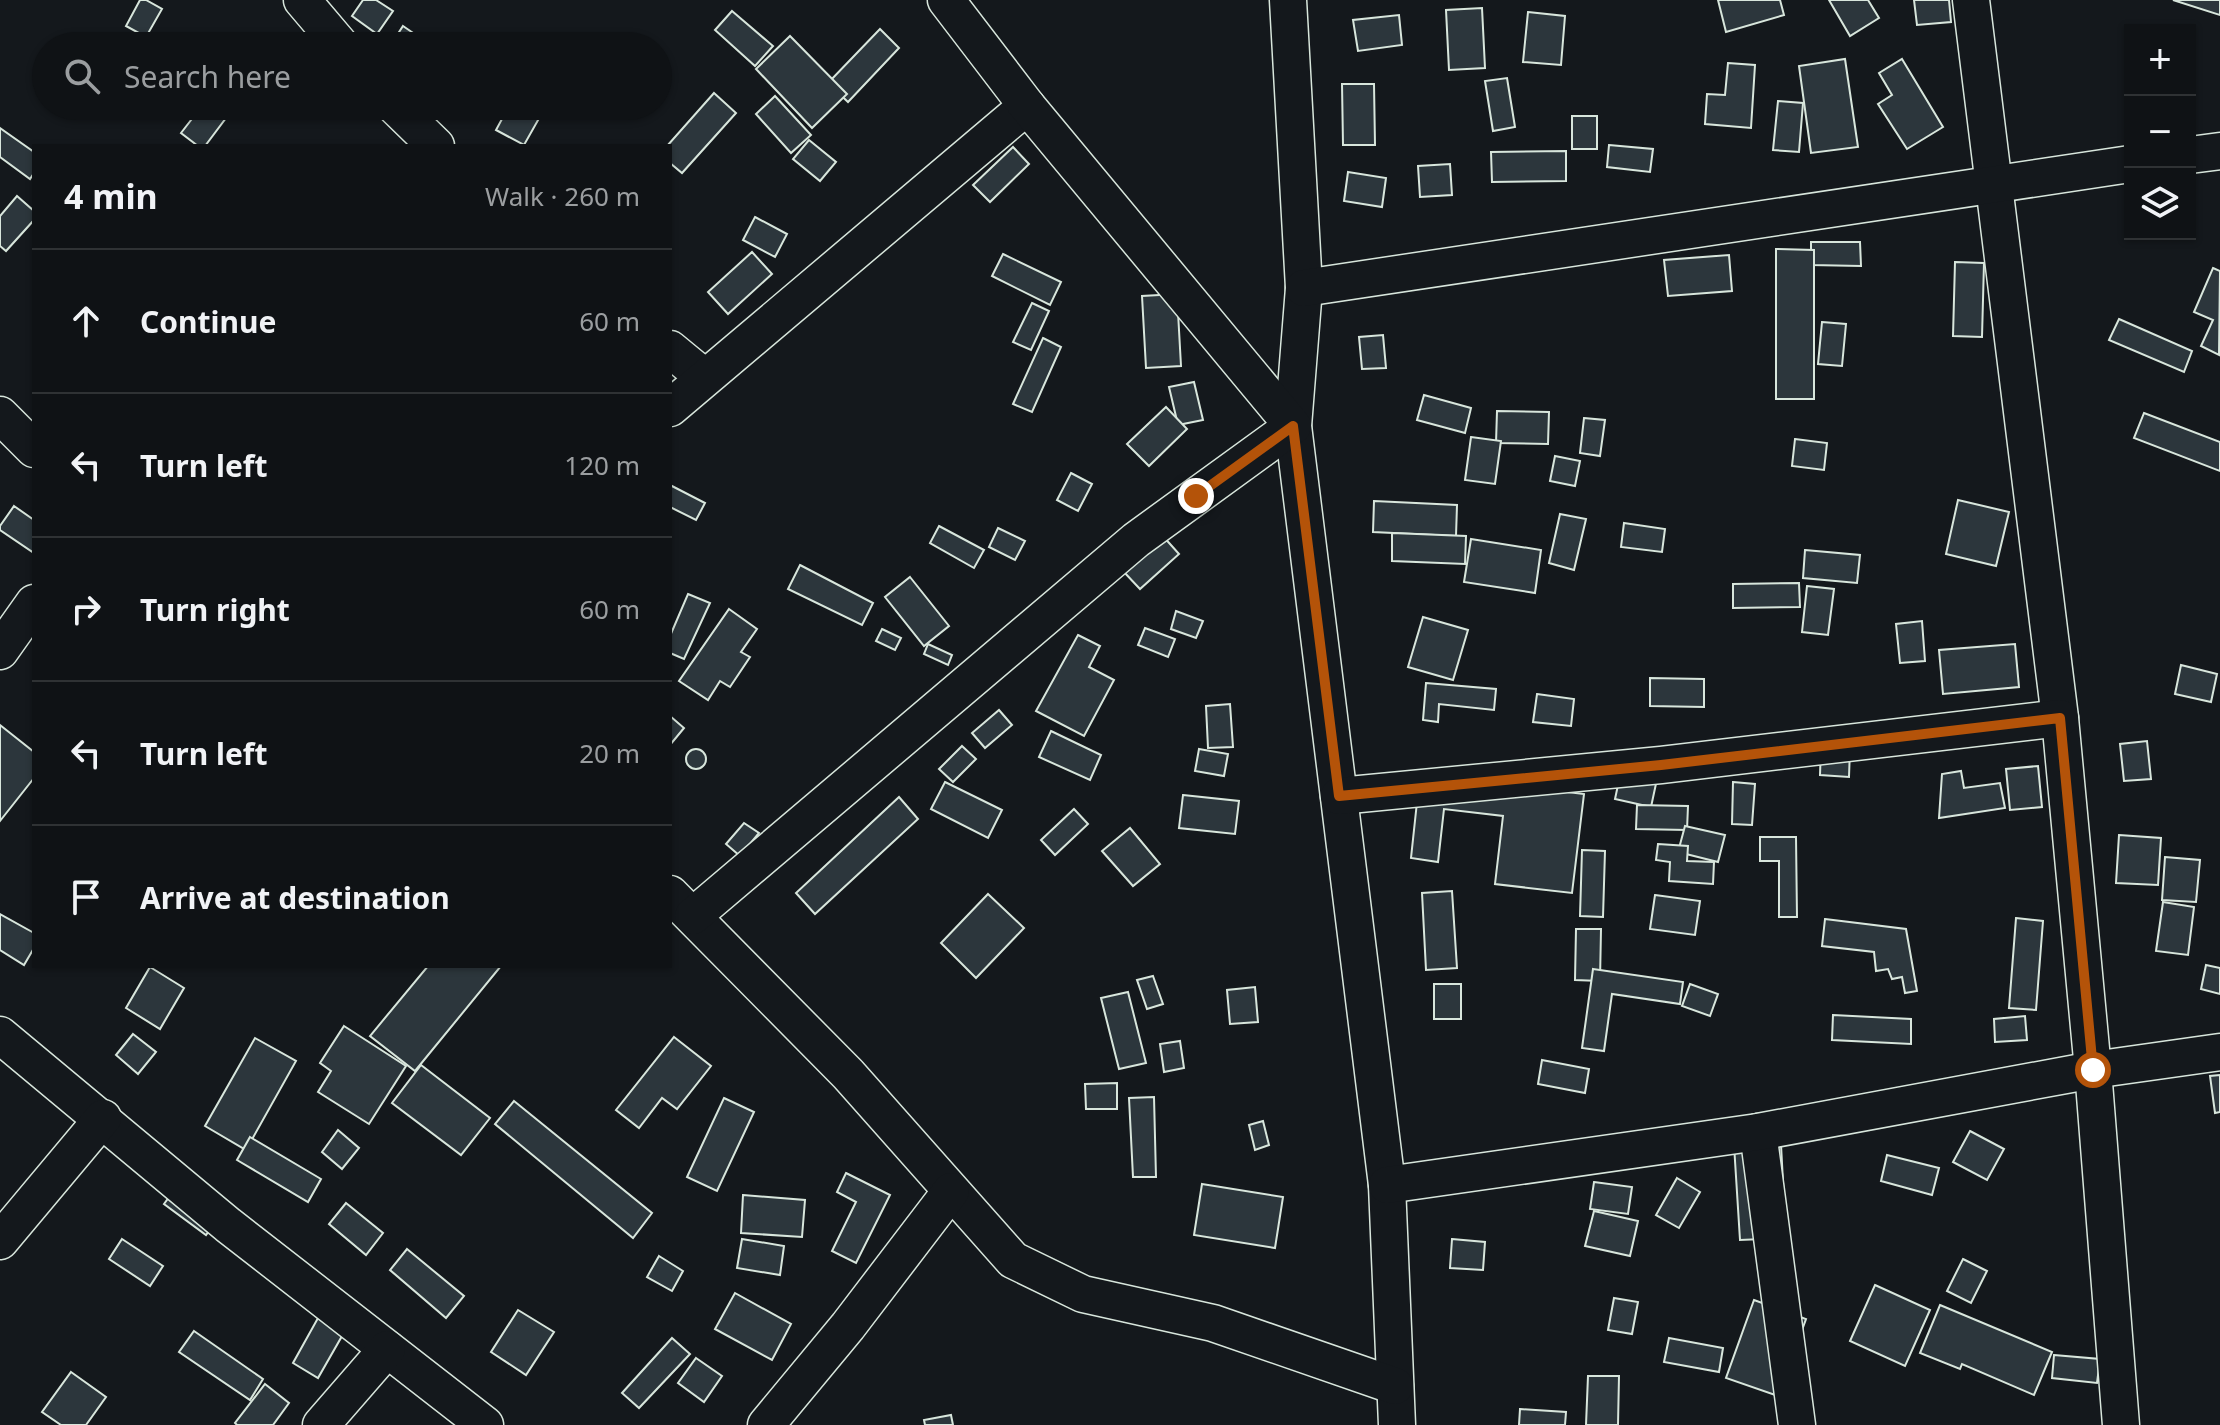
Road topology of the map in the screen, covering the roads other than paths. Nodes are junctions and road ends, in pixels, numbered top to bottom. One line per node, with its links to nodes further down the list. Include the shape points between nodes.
1 (302, 0): 5 (street)
2 (946, 0): 6 (street)
3 (1288, 0): 13 (street)
4 (1971, 0): 12 (street)
5 (329, 32)
6 (1027, 106): 15 (street); 18 (street)
7 (409, 120): 8 (street)
8 (434, 144)
9 (2220, 151): 10 (street)
10 (2196, 154)
11 (2124, 165): 12 (street)
12 (1995, 185): 13 (street); 22 (street)
13 (1304, 288): 18 (street)
14 (672, 351): 15 (street)
15 (704, 377): 16 (street)
16 (672, 406)
17 (0, 415): 19 (street)
18 (1293, 426): 23 (street); 24 (street, via 1136,540)
19 (32, 447)
20 (32, 606): 21 (street)
21 (0, 651)
22 (2060, 718): 23 (street); 27 (street)
23 (1339, 796): 30 (street)
24 (681, 905): 31 (street, via 848,1074)
25 (0, 1035): 28 (street)
26 (2220, 1052): 27 (street)
27 (2093, 1070): 29 (street); 40 (street)
28 (103, 1118): 32 (street); 33 (street, via 228,1225)
29 (1758, 1132): 30 (street); 39 (street)
30 (1387, 1185): 34 (street)
31 (951, 1191): 34 (street, via 1013,1260 1083,1294 1213,1323); 37 (street)
32 (0, 1241)
33 (387, 1349): 35 (street); 36 (street)
34 (1395, 1386): 38 (street)
35 (321, 1425)
36 (485, 1425)
37 (766, 1425)
38 (1397, 1425)
39 (1797, 1425)
40 (2121, 1425)

